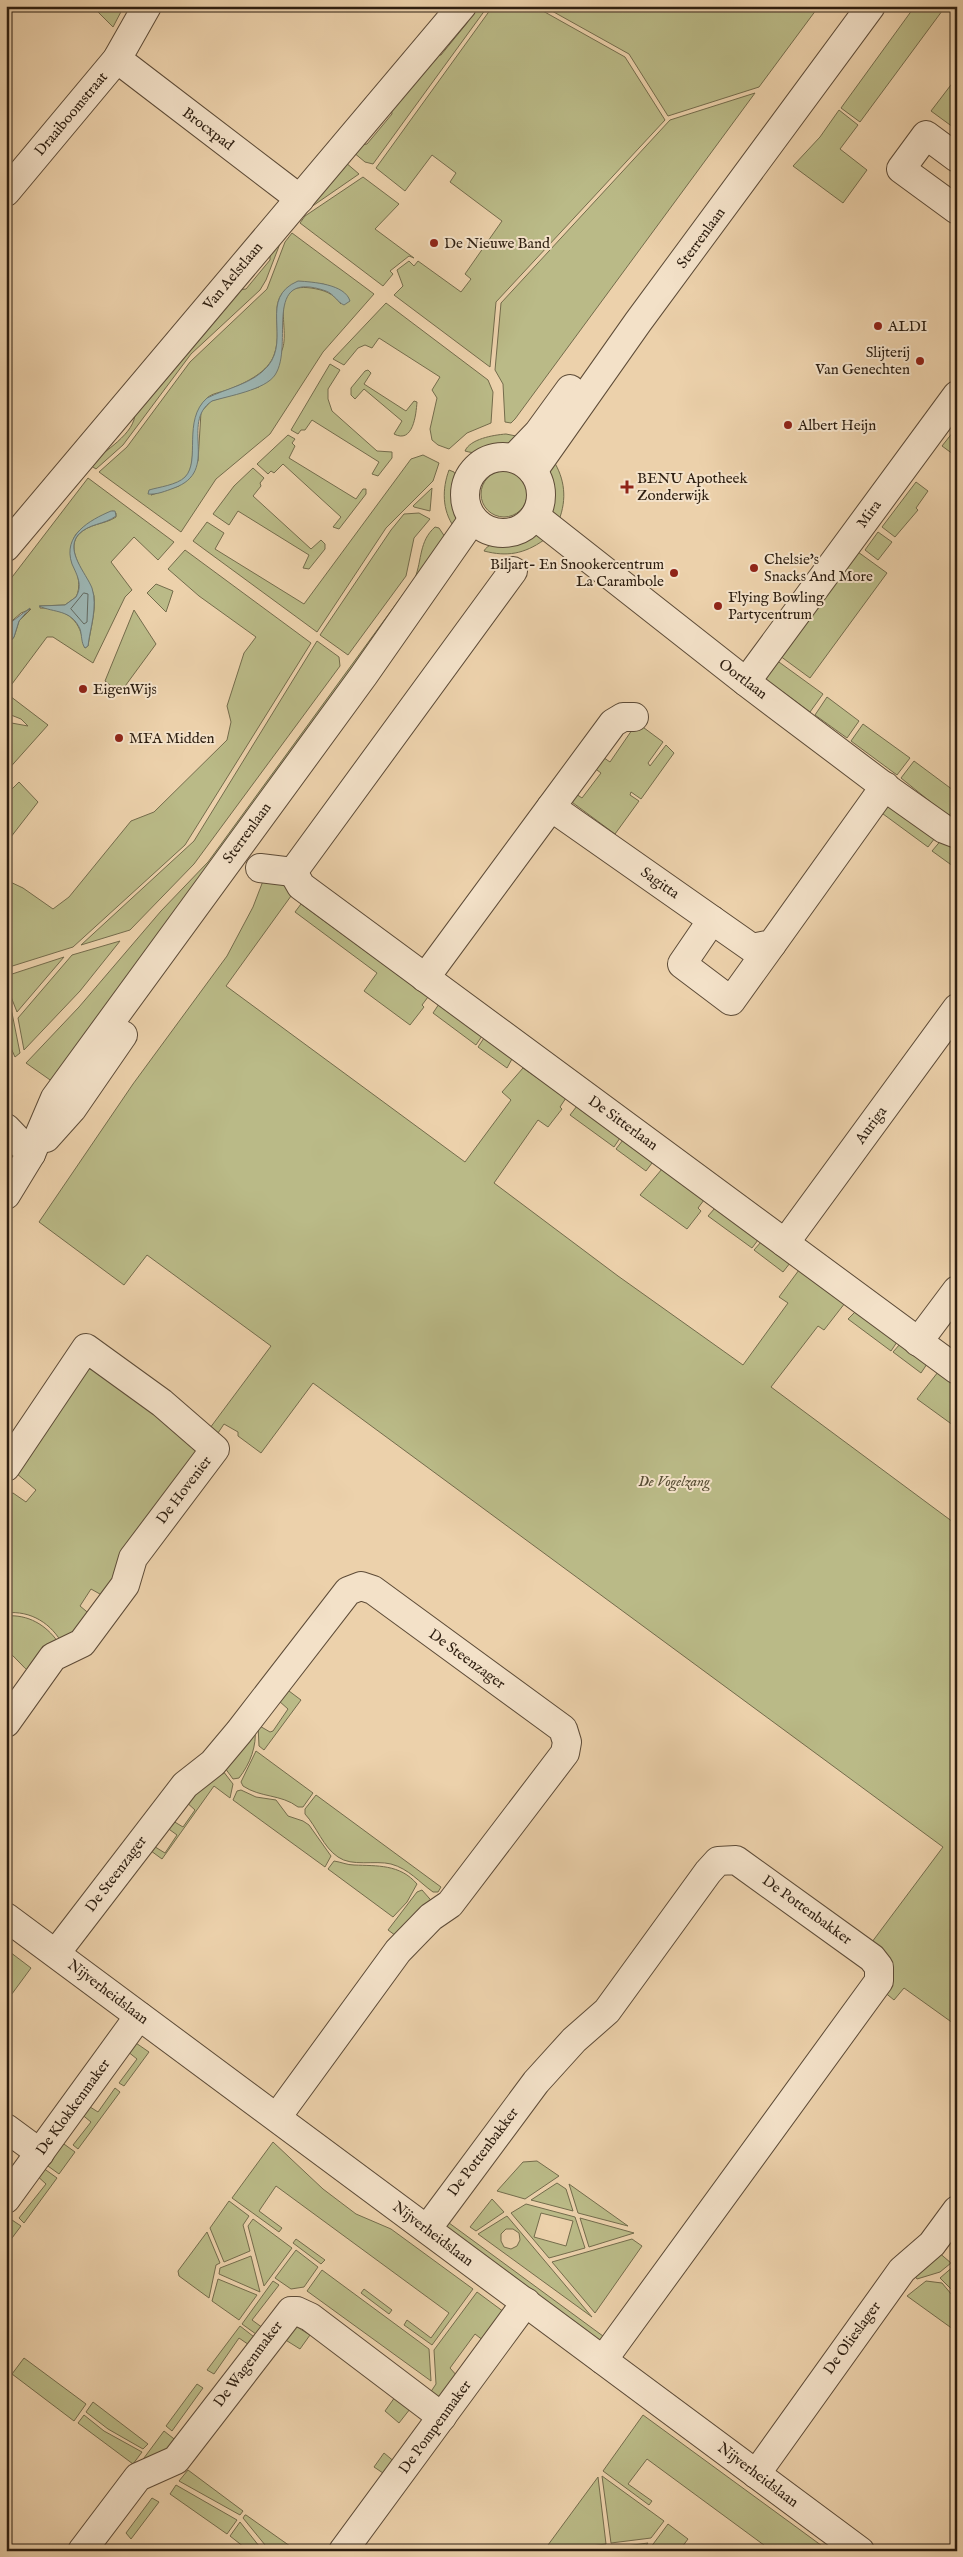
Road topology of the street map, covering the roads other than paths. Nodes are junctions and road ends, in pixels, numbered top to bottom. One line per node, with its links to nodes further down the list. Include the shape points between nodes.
1 (147, 6): 5 (street, Draaiboomstraat)
2 (462, 6): 8 (street, Van Aelstlaan)
3 (855, 6): 11 (street, Sterrenlaan, via 538,433)
4 (871, 6): 11 (street, Sterrenlaan, via 638,322)
5 (117, 59): 7 (street, Draaiboomstraat); 8 (street, Brocxpad)
6 (957, 158): 9 (street, via 926,135 901,169)
7 (6, 192)
8 (300, 199): 14 (street, Van Aelstlaan)
9 (957, 210)
10 (957, 395): 16 (street, Mira)
11 (523, 464): 12 (street, via 539,481 542,493); 13 (street, via 491,458 472,472 465,498)
12 (536, 516): 13 (street, via 520,530 498,533); 16 (street, Oortlaan)
13 (481, 524): 28 (street, Sterrenlaan, via 364,675)
14 (6, 547)
15 (513, 571): 22 (street)
16 (746, 682): 18 (street, Oortlaan)
17 (634, 717): 19 (street, via 622,717 613,723)
18 (885, 786): 20 (street, Oortlaan, via 944,829); 24 (street)
19 (551, 807): 23 (street, Sagitta); 25 (street)
20 (957, 834)
21 (260, 868): 22 (street, Sterrenlaan)
22 (293, 872): 25 (street, De Sitterlaan, via 301,886)
23 (712, 920): 24 (street, Sagitta, via 752,948); 24 (street, via 682,964 731,1001)
24 (772, 944)
25 (426, 978): 30 (street, De Sitterlaan)
26 (957, 1008): 30 (street, Auriga)
27 (6, 1128): 28 (street)
28 (19, 1149): 29 (street, Sterrenlaan)
29 (6, 1195)
30 (785, 1243): 32 (street, De Sitterlaan)
31 (957, 1290): 32 (street)
32 (918, 1342): 33 (street, De Sitterlaan)
33 (957, 1370)
34 (6, 1467): 35 (street, De Hovenier, via 86,1348 162,1403 215,1449 133,1558 125,1586 82,1643 53,1657)
35 (6, 1723)
36 (6, 1916): 37 (street, Nijverheidslaan)
37 (56, 1954): 38 (street, Nijverheidslaan); 39 (street, De Steenzager, via 184,1785 213,1763 348,1592 361,1586 373,1590 564,1729 567,1742 564,1753 450,1904 431,1917 398,1951)
38 (140, 2016): 39 (street, Nijverheidslaan); 41 (street, De Klokkenmaker)
39 (276, 2117): 44 (street, Nijverheidslaan)
40 (6, 2128): 41 (street)
41 (40, 2153): 42 (street, De Klokkenmaker)
42 (6, 2199)
43 (957, 2210): 48 (street, De Olieslager, via 932,2244 902,2270)
44 (427, 2229): 45 (street, Nijverheidslaan); 46 (street, De Pottenbakker, via 536,2082 606,2011 718,1861 736,1860 840,1934 872,1958 879,1967 879,1981)
45 (526, 2302): 46 (street, Nijverheidslaan); 47 (street, De Pompenmaker)
46 (603, 2360): 48 (street, Nijverheidslaan)
47 (442, 2417): 49 (street, De Wagenmaker, via 310,2317 291,2311 176,2460 138,2477); 50 (street, De Pompenmaker)
48 (756, 2474): 51 (street, Nijverheidslaan)
49 (82, 2551)
50 (343, 2551)
51 (860, 2551)

